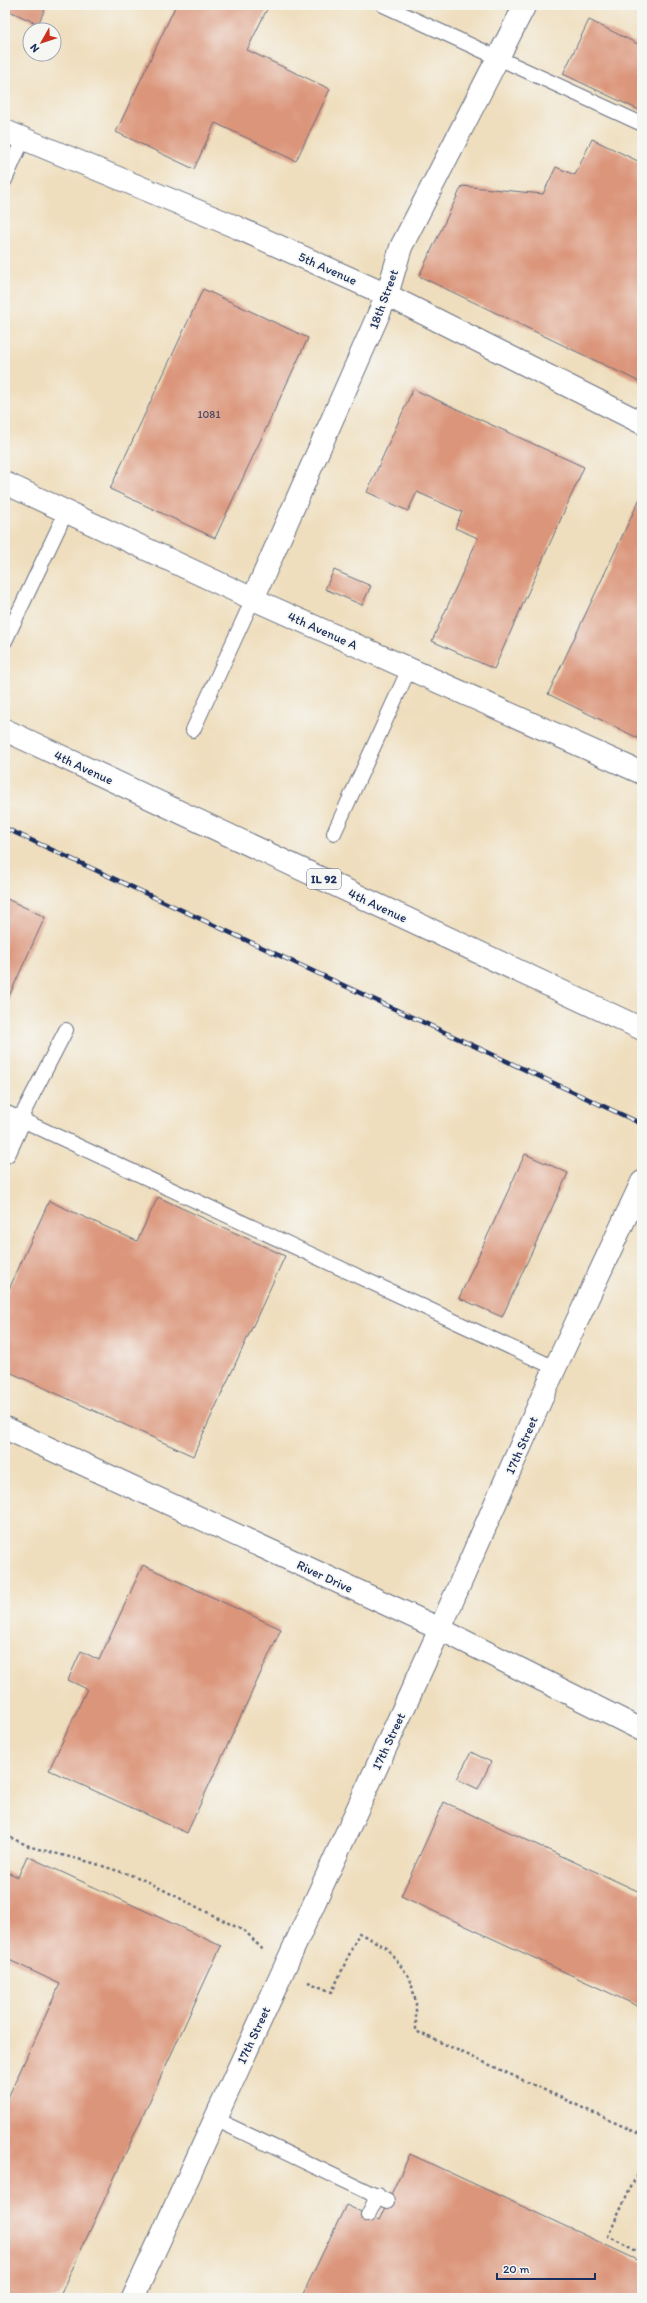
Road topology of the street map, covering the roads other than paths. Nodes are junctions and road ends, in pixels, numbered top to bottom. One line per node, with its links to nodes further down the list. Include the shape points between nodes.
1 (384, 5): 3 (lane)
2 (525, 5): 3 (street, 18th Street)
3 (500, 57): 4 (lane); 7 (street, 18th Street, via 401,247)
4 (642, 124)
5 (14, 135): 6 (lane); 7 (street, 5th Avenue, via 236,227)
6 (5, 180)
7 (387, 295): 8 (street, 5th Avenue); 11 (street, 18th Street)
8 (642, 423)
9 (5, 483): 10 (street, 4th Avenue A)
10 (66, 512): 11 (street, 4th Avenue A); 12 (lane)
11 (253, 599): 13 (street, 4th Avenue A); 15 (lane)
12 (5, 641)
13 (409, 668): 16 (street, 4th Avenue A); 17 (lane)
14 (5, 730): 18 (street, 4th Avenue / IL 92)
15 (193, 730)
16 (642, 773)
17 (334, 833)
18 (642, 1029)
19 (66, 1030): 20 (lane)
20 (12, 1116): 21 (street); 23 (lane)
21 (5, 1152)
22 (642, 1182): 23 (street, 17th Street)
23 (555, 1368): 25 (street, 17th Street)
24 (5, 1428): 25 (street, River Drive)
25 (440, 1629): 26 (street, River Drive); 27 (street, 17th Street)
26 (642, 1730)
27 (215, 2119): 28 (lane, via 382,2198); 29 (street, 17th Street)
28 (368, 2215)
29 (133, 2298)

